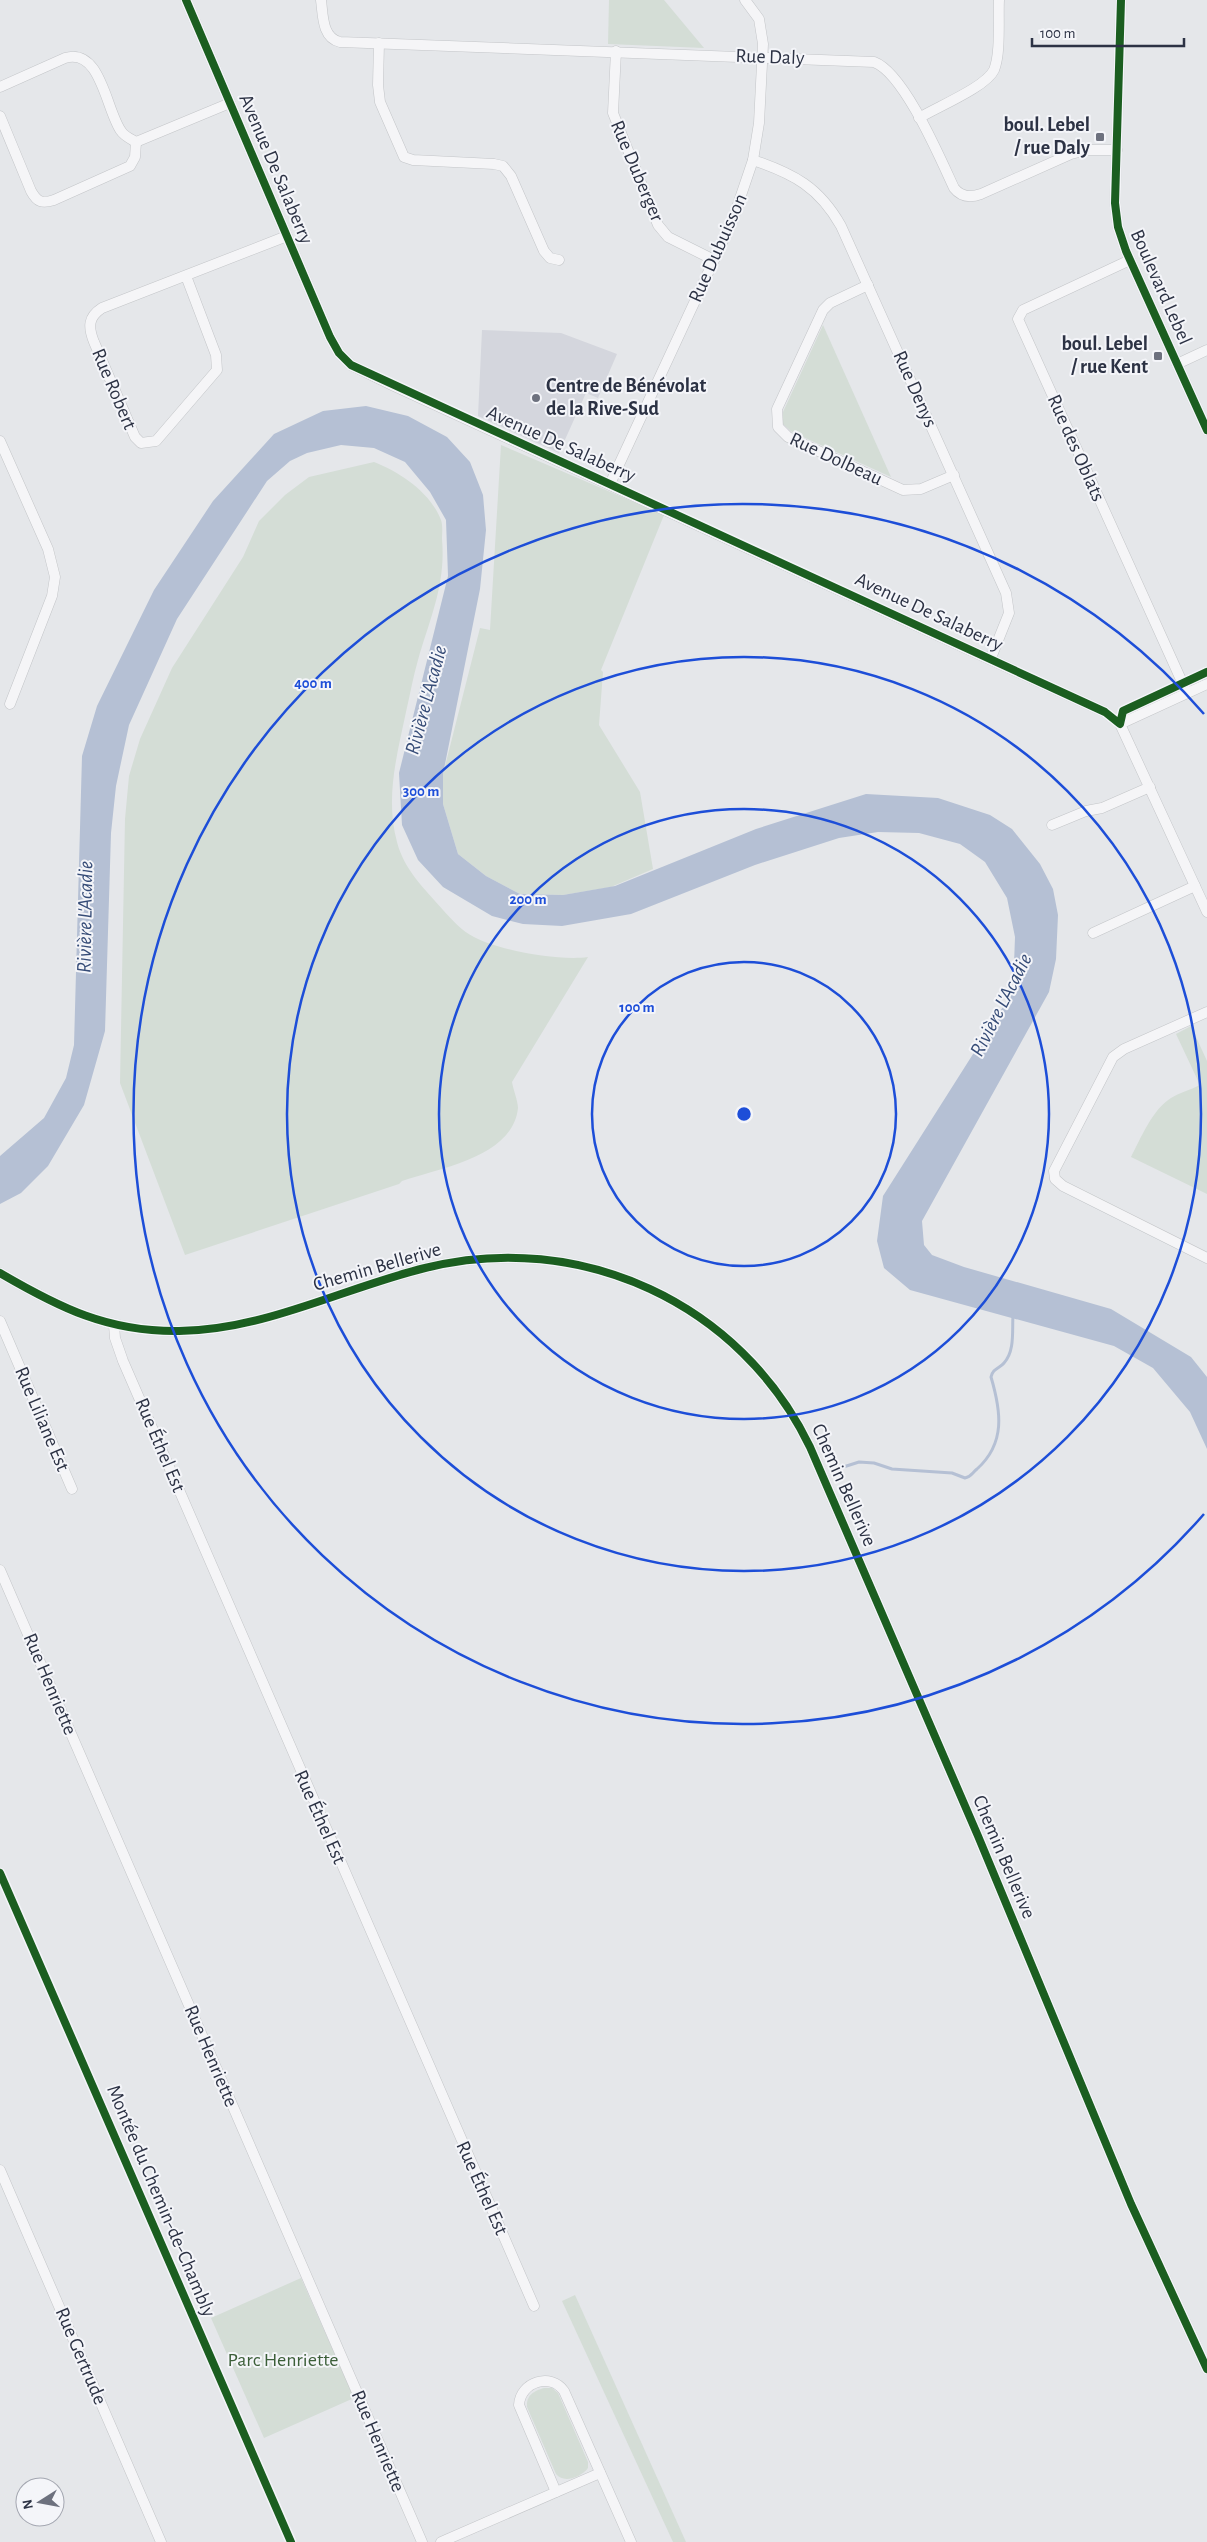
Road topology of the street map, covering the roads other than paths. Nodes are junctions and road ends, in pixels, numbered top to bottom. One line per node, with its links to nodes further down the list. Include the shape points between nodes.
1 (186, 0): 10 (street, Avenue De Salaberry)
2 (321, 0): 6 (street, Rue Daly, via 326,29 333,39)
3 (745, 0): 8 (street, Rue Dubuisson, via 760,24)
4 (999, 0): 12 (street, via 997,59 991,74)
5 (1122, 0): 14 (street, Boulevard Lebel)
6 (379, 43): 7 (street, Rue Daly); 17 (street, via 380,102 404,157 503,166 511,176 544,251)
7 (616, 52): 8 (street, Rue Daly); 18 (street, Rue Duberger, via 613,113 658,225 668,237)
8 (763, 57): 12 (street, Rue Daly, via 864,60 878,64 892,75); 15 (street, Rue Dubuisson, via 759,123)
9 (0, 87): 13 (street, via 65,58 83,58 94,68 122,132)
10 (230, 103): 13 (street); 16 (street, Avenue De Salaberry)
11 (0, 116): 13 (street, via 31,191 42,202 54,200 130,166 135,157)
12 (919, 118): 14 (street, Rue Daly, via 954,188 967,196 980,194 1071,154 1086,150)
13 (136, 142)
14 (1116, 150): 19 (street, Boulevard Lebel, via 1116,219)
15 (752, 160): 18 (street, Rue Dubuisson, via 738,206); 21 (street, Rue Denys, via 790,174 820,196 841,226)
16 (287, 236): 20 (street, Rue Robert); 27 (street, Avenue De Salaberry, via 330,337 351,365)
17 (559, 260)
18 (714, 260): 27 (street, Rue Dubuisson)
19 (1130, 260): 23 (street, Boulevard Lebel); 30 (street, Rue des Oblats, via 1023,310 1018,320)
20 (186, 276): 20 (street, Rue Robert, via 102,308 90,320 94,342 133,434 141,444 156,441 217,370 218,360)
21 (868, 285): 26 (street, Rue Denys); 26 (street, Rue Dolbeau, via 830,303 823,310 777,409 778,427 788,438 904,490 921,489)
22 (1207, 350): 23 (street)
23 (1178, 364): 24 (street, Boulevard Lebel)
24 (1207, 430)
25 (0, 441): 31 (street, via 48,550 55,577 52,596)
26 (954, 475): 28 (street, Rue Denys, via 1009,603 1008,618)
27 (610, 484): 28 (street, Avenue De Salaberry)
28 (991, 658): 32 (street, Avenue De Salaberry, via 1105,712)
29 (1207, 684): 30 (street)
30 (1187, 693): 32 (street)
31 (10, 704)
32 (1120, 724): 33 (street, Avenue De Salaberry)
33 (1150, 787): 34 (street); 35 (street, Avenue De Salaberry)
34 (1052, 825)
35 (1195, 886): 36 (street, Avenue De Salaberry); 37 (street)
36 (1207, 912)
37 (1094, 933)
38 (1207, 1012): 39 (street, via 1113,1057 1054,1171 1055,1179 1063,1186)
39 (1207, 1258)
40 (0, 1273): 42 (street, Chemin Bellerive, via 63,1308)
41 (0, 1321): 43 (street, Rue Liliane Est)
42 (114, 1325): 46 (street, Rue Éthel Est, via 121,1356); 47 (street, Chemin Bellerive, via 168,1331 233,1326 427,1267 471,1259 523,1257 584,1266 642,1285 691,1312 745,1355 779,1392 810,1447 978,1836 1126,2192)
43 (72, 1488)
44 (0, 1570): 51 (street, Rue Henriette)
45 (0, 2170): 50 (street, Rue Gertrude)
46 (534, 2306)
47 (1207, 2369)
48 (600, 2473): 49 (street); 49 (street, via 564,2391 549,2380 535,2383 522,2393 520,2409); 53 (street)
49 (556, 2492): 52 (street)
50 (162, 2542)
51 (422, 2542)
52 (440, 2542)
53 (630, 2542)

